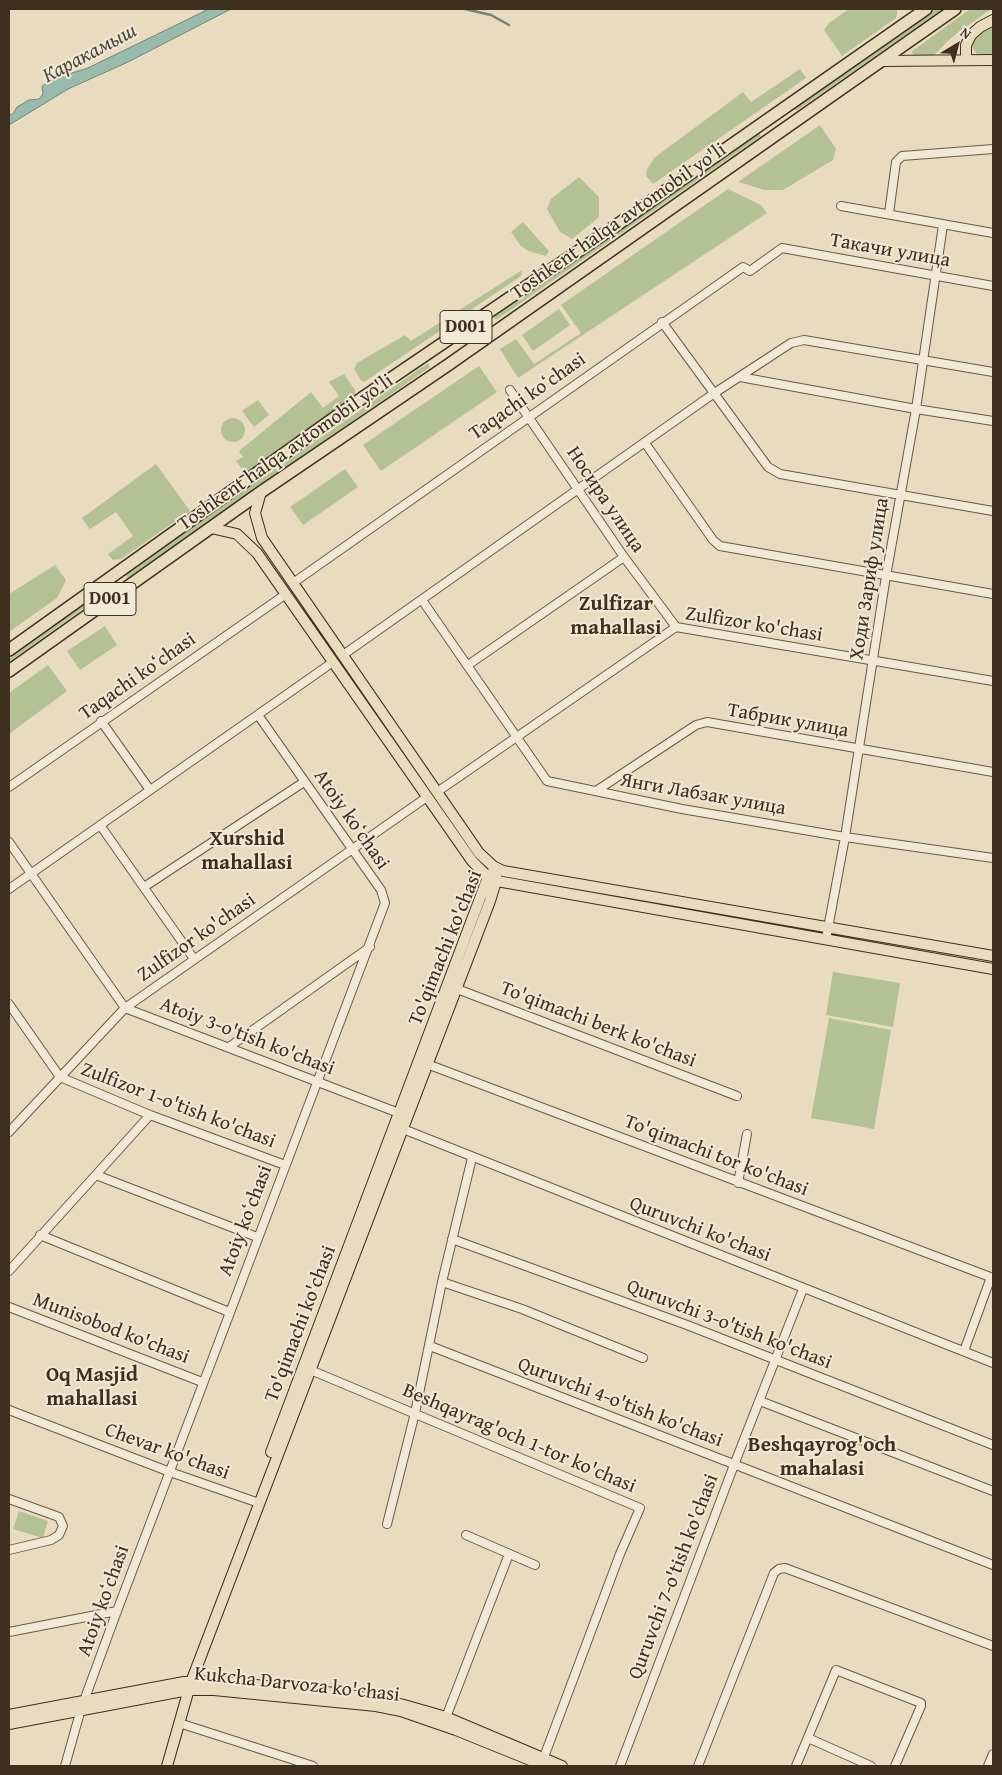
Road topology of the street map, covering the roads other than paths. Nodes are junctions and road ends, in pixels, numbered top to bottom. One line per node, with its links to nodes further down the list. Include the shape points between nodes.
1 (926, 9): 7 (highway, Toshkent halqa avtomobil yo'li / D001)
2 (954, 9): 6 (highway, Toshkent halqa avtomobil yo'li / D001)
3 (993, 20): 4 (main road, via 971,35 966,45)
4 (966, 60): 5 (main road); 6 (main road)
5 (993, 60)
6 (881, 61): 8 (highway, Toshkent halqa avtomobil yo'li / D001)
7 (774, 115): 8 (highway); 17 (highway, Toshkent halqa avtomobil yo'li / D001)
8 (784, 129): 19 (highway, Toshkent halqa avtomobil yo'li / D001)
9 (993, 149): 11 (street, via 902,156 896,162)
10 (841, 206): 11 (street, Такачи улица)
11 (890, 213): 12 (street, Такачи улица)
12 (943, 225): 13 (street, Такачи улица); 15 (street, Ходи Зариф улица)
13 (993, 233)
14 (782, 248): 15 (street, Такачи улица); 18 (street, Taqachi koʻchasi, via 750,271 743,267)
15 (936, 276): 16 (street, Такачи улица); 21 (street, Ходи Зариф улица)
16 (993, 286)
17 (482, 317): 19 (highway); 20 (highway, Toshkent halqa avtomobil yo'li / D001)
18 (662, 322): 26 (street); 28 (street, Taqachi koʻchasi)
19 (492, 333): 22 (highway, Toshkent halqa avtomobil yo'li / D001)
20 (436, 348): 22 (highway); 39 (highway, Toshkent halqa avtomobil yo'li / D001)
21 (923, 361): 23 (street); 24 (street, via 797,340); 27 (street, Ходи Зариф улица)
22 (448, 365): 32 (highway, Toshkent halqa avtomobil yo'li / D001)
23 (993, 372)
24 (740, 377): 26 (street); 27 (street)
25 (510, 390): 28 (street, Носира улица)
26 (713, 394): 30 (street); 33 (street, via 768,467 780,474)
27 (916, 409): 29 (street); 33 (street, Ходи Зариф улица)
28 (528, 416): 31 (street, Носира улица); 41 (street, Taqachi koʻchasi)
29 (993, 420)
30 (645, 443): 31 (street); 40 (street, via 718,544)
31 (578, 490): 37 (street, Носира улица); 45 (street)
32 (261, 492): 35 (highway, Toshkent halqa avtomobil yo'li / D001); 36 (main road, via 255,506 255,518)
33 (900, 494): 34 (street); 40 (street, Ходи Зариф улица)
34 (993, 510)
35 (211, 528): 38 (main road, via 237,534); 42 (highway, Toshkent halqa avtomobil yo'li / D001)
36 (272, 553): 38 (main road); 41 (main road)
37 (624, 557): 46 (street, Носира улица); 51 (street)
38 (262, 560): 43 (main road)
39 (112, 576): 42 (highway); 47 (highway, Toshkent halqa avtomobil yo'li / D001)
40 (886, 576): 44 (street); 49 (street, Ходи Зариф улица)
41 (293, 584): 48 (main road)
42 (122, 591): 52 (highway, Toshkent halqa avtomobil yo'li / D001)
43 (286, 594): 50 (main road); 55 (street, Taqachi koʻchasi)
44 (993, 594)
45 (422, 600): 48 (street); 51 (street, Янги Лабзак улица)
46 (676, 627): 49 (street, Zulfizor ko'chasi); 56 (street, Zulfizor ko'chasi)
47 (9, 650)
48 (343, 655): 63 (main road)
49 (873, 661): 53 (street, Zulfizor ko'chasi); 57 (street, Ходи Зариф улица)
50 (333, 662): 54 (street); 64 (main road)
51 (468, 665): 56 (street, Янги Лабзак улица)
52 (9, 671)
53 (993, 681)
54 (258, 715): 59 (street, Atoiy koʻchasi); 61 (street)
55 (101, 721): 60 (street, Taqachi koʻchasi); 61 (street)
56 (516, 737): 62 (street, Янги Лабзак улица, via 547,780); 63 (street, Zulfizor ko'chasi)
57 (857, 750): 58 (street, Табрик улица); 62 (street, Табрик улица, via 707,722 696,725); 66 (street, Ходи Зариф улица)
58 (993, 772)
59 (304, 782): 68 (street, Atoiy koʻchasi); 73 (street)
60 (9, 787)
61 (150, 790): 65 (street)
62 (596, 791): 66 (street, Янги Лабзак улица)
63 (438, 792): 70 (main road, via 479,852)
64 (427, 796): 68 (street, Zulfizor ko'chasi); 72 (main road, via 472,861)
65 (100, 825): 71 (street); 73 (street)
66 (845, 837): 69 (street, Янги Лабзак улица); 75 (street, Ходи Зариф улица)
67 (9, 842): 71 (street)
68 (352, 849): 77 (street, Atoiy koʻchasi, via 385,898); 79 (street, Zulfizor ko'chasi)
69 (993, 858)
70 (496, 868): 72 (main road, To'qimachi ko'chasi); 75 (main road)
71 (31, 874): 74 (street); 83 (street)
72 (492, 879): 76 (main road); 81 (main road, To'qimachi ko'chasi)
73 (144, 887): 79 (street)
74 (9, 889)
75 (828, 928): 76 (street, Ходи Зариф улица); 78 (main road)
76 (826, 939): 80 (main road)
77 (370, 947): 84 (street); 87 (street, Atoiy koʻchasi)
78 (993, 956)
79 (194, 959): 83 (street, Zulfizor ko'chasi)
80 (993, 969)
81 (452, 986): 85 (main road, To'qimachi ko'chasi); 88 (street, To'qimachi berk ko'chasi); 90 (main road, To'qimachi ko'chasi)
82 (9, 1004): 86 (street)
83 (125, 1008): 84 (street, Atoiy 3-o'tish ko'chasi); 86 (street, Zulfizor ko'chasi)
84 (229, 1047): 87 (street, Atoiy 3-o'tish ko'chasi)
85 (427, 1064): 90 (main road, To'qimachi ko'chasi); 97 (street, To'qimachi tor ko'chasi)
86 (60, 1077): 89 (street, Zulfizor 1-o'tish ko'chasi); 92 (street, Zulfizor ko'chasi)
87 (316, 1081): 90 (street, Atoiy 3-o'tish ko'chasi); 95 (street, Atoiy koʻchasi)
88 (737, 1096)
89 (150, 1114): 95 (street, Zulfizor 1-o'tish ko'chasi); 96 (street)
90 (403, 1114): 91 (main road, To'qimachi ko'chasi)
91 (398, 1128): 94 (street, Quruvchi ko'chasi); 112 (main road, To'qimachi ko'chasi)
92 (9, 1132)
93 (747, 1134): 97 (street)
94 (472, 1158): 100 (street); 104 (street, Quruvchi ko'chasi)
95 (285, 1165): 99 (street, Atoiy koʻchasi)
96 (96, 1175): 98 (street); 99 (street)
97 (738, 1183): 102 (street, To'qimachi tor ko'chasi)
98 (40, 1235): 101 (street); 106 (street)
99 (257, 1237): 106 (street, Atoiy koʻchasi)
100 (452, 1239): 103 (street); 110 (street, Quruvchi 3-o'tish ko'chasi)
101 (9, 1271)
102 (992, 1277): 108 (street)
103 (442, 1282): 107 (street); 109 (street, via 522,1309)
104 (803, 1288): 108 (street, Quruvchi ko'chasi); 110 (street, Quruvchi 7-o'tish ko'chasi)
105 (9, 1307): 113 (street, Munisobod ko'chasi)
106 (229, 1312): 113 (street, Atoiy koʻchasi)
107 (430, 1346): 116 (street); 118 (street, Quruvchi 4-o'tish ko'chasi)
108 (964, 1351): 111 (street, Quruvchi ko'chasi)
109 (643, 1358)
110 (775, 1360): 114 (street, Quruvchi 7-o'tish ko'chasi); 117 (street, Quruvchi 3-o'tish ko'chasi)
111 (993, 1363)
112 (307, 1369): 116 (street, Beshqayrag'och 1-tor ko'chasi); 122 (main road, To'qimachi ko'chasi)
113 (202, 1382): 119 (street, Atoiy koʻchasi)
114 (760, 1401): 118 (street, Quruvchi 7-o'tish ko'chasi); 120 (street)
115 (9, 1410): 119 (street, Chevar ko'chasi)
116 (415, 1413): 123 (street); 140 (street, Beshqayrag'och 1-tor ko'chasi, via 640,1508 620,1554)
117 (993, 1445)
118 (734, 1465): 128 (street, Quruvchi 4-o'tish ko'chasi); 145 (street, Quruvchi 7-o'tish ko'chasi)
119 (170, 1472): 122 (street, Chevar ko'chasi); 129 (street, Atoiy koʻchasi)
120 (993, 1491)
121 (9, 1499): 125 (street, via 59,1517 62,1522 61,1531 51,1540)
122 (256, 1502): 132 (main road, To'qimachi ko'chasi)
123 (387, 1524)
124 (466, 1535): 126 (street)
125 (9, 1550)
126 (509, 1554): 127 (street); 135 (street)
127 (535, 1565)
128 (993, 1565)
129 (117, 1610): 130 (street); 133 (street, Atoiy koʻchasi)
130 (9, 1632)
131 (993, 1646): 146 (street, via 785,1568 779,1569 774,1573)
132 (188, 1685): 133 (main road, Kukcha Darvoza ko'chasi); 135 (main road, Kukcha Darvoza ko'chasi, via 216,1681 345,1694 382,1700); 136 (main road, To'qimachi ko'chasi)
133 (83, 1705): 134 (main road, Kukcha Darvoza ko'chasi); 137 (main road, Kukcha Darvoza ko'chasi); 141 (street, Atoiy koʻchasi)
134 (9, 1715)
135 (444, 1721): 140 (main road, Kukcha Darvoza ko'chasi)
136 (178, 1723): 142 (main road, To'qimachi ko'chasi); 143 (street)
137 (9, 1724)
138 (808, 1738): 147 (street); 148 (street); 149 (street, via 834,1672 839,1670 921,1703)
139 (993, 1754): 150 (street)
140 (545, 1762): 144 (main road, Kukcha Darvoza ko'chasi)
141 (65, 1766)
142 (169, 1766)
143 (313, 1766)
144 (562, 1766)
145 (620, 1766)
146 (698, 1766)
147 (796, 1766)
148 (871, 1766)
149 (895, 1766)
150 (988, 1766)

